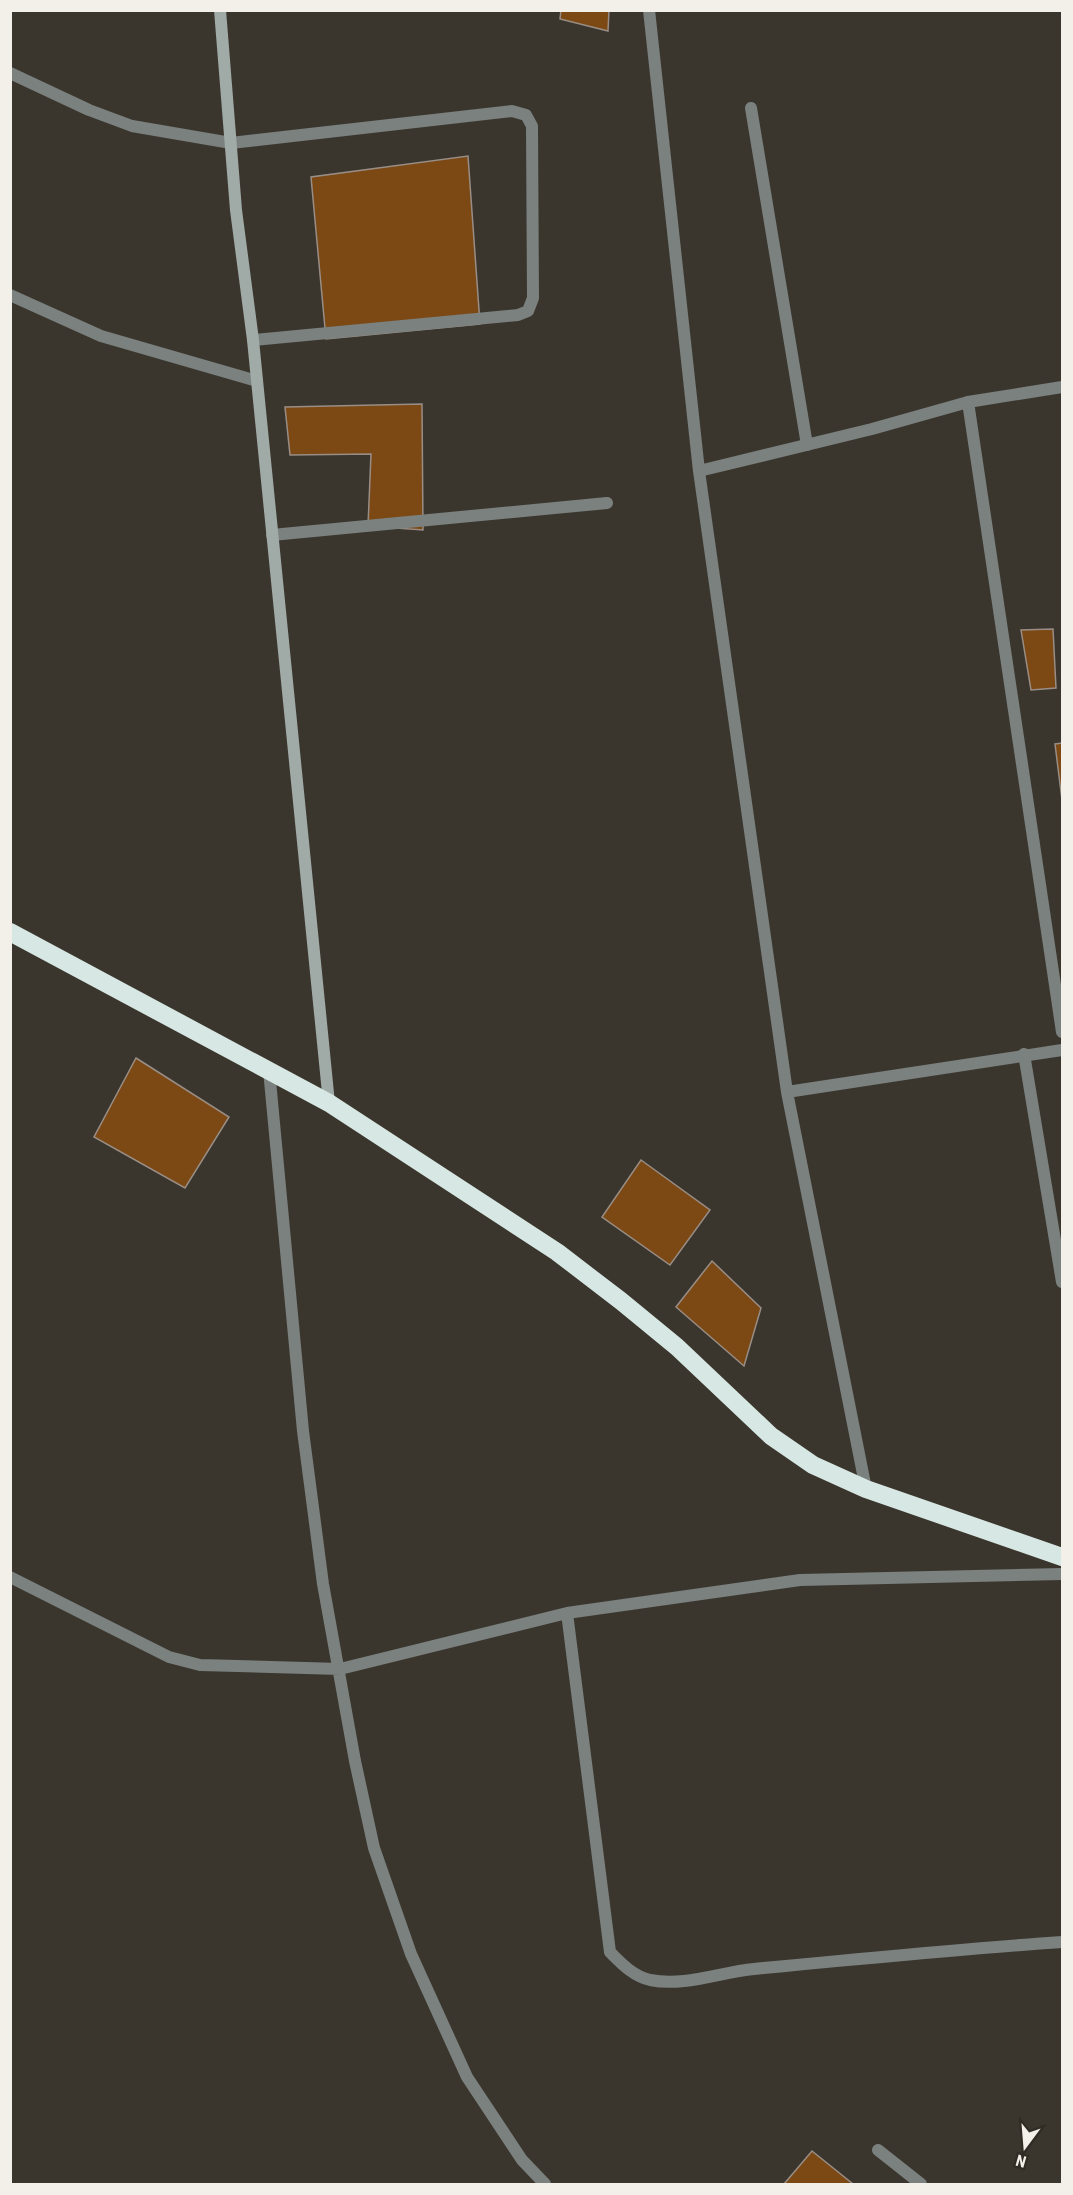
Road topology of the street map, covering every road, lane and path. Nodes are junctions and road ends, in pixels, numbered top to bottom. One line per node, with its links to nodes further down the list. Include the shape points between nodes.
1 (220, 10): 5 (street)
2 (649, 10): 12 (street)
3 (10, 73): 5 (street, via 132,126)
4 (751, 108): 11 (street)
5 (231, 143): 7 (street); 7 (street, via 512,111 526,115 532,126 533,298 528,310 518,315)
6 (10, 295): 8 (street, via 101,336)
7 (254, 340): 8 (street)
8 (257, 381): 14 (street)
9 (1062, 387): 10 (street)
10 (968, 402): 11 (street); 16 (street)
11 (807, 446): 12 (street)
12 (699, 471): 20 (street)
13 (607, 503): 14 (street)
14 (272, 535): 21 (street)
15 (10, 932): 19 (highway)
16 (1062, 1032)
17 (1062, 1050): 18 (street)
18 (1024, 1054): 20 (street); 22 (street)
19 (269, 1070): 21 (highway); 28 (street, via 303,1431)
20 (787, 1092): 23 (street)
21 (329, 1104): 23 (highway, via 557,1252 677,1347 771,1436 813,1465)
22 (1062, 1282)
23 (866, 1489): 24 (highway)
24 (1062, 1557)
25 (1062, 1574): 27 (street, via 800,1580)
26 (10, 1577): 28 (street, via 169,1657 200,1665)
27 (567, 1613): 28 (street); 29 (street, via 610,1952 630,1972 649,1980 675,1983 742,1970)
28 (340, 1669): 31 (street, via 374,1848 411,1954 467,2077 522,2160)
29 (1062, 1942)
30 (878, 2150): 32 (street)
31 (545, 2184)
32 (921, 2184)

